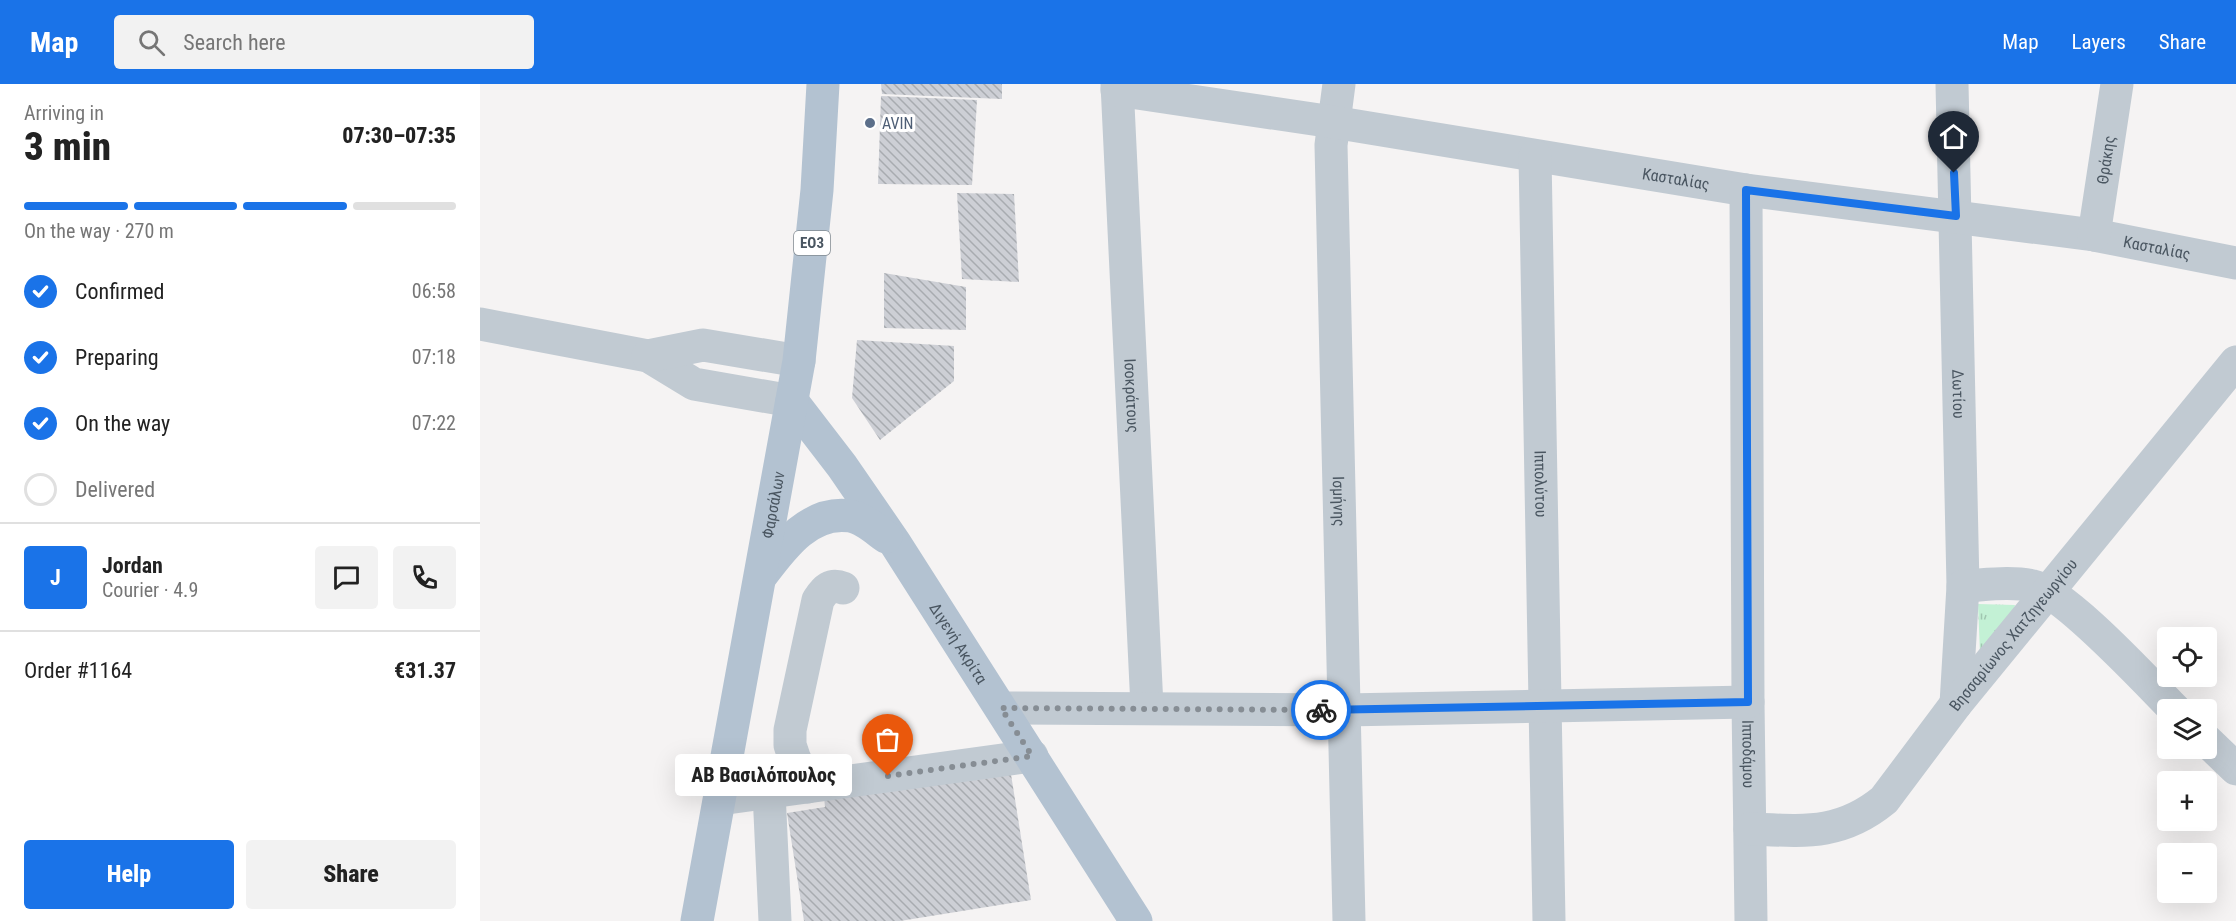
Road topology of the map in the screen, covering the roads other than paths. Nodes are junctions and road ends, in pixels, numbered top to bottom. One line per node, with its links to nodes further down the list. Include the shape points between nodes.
1 (823, 84): 14 (main road, Φαρσάλων / ΕΟ3, via 817,190)
2 (1339, 84): 6 (street, Ισμήνης)
3 (1952, 84): 9 (street, Δωτίου)
4 (2117, 84): 10 (street, Θράκης)
5 (1117, 87): 6 (street, Κασταλίας); 26 (street, Ισοκράτους)
6 (1333, 122): 7 (street, Κασταλίας); 28 (street, Ισμήνης)
7 (1535, 156): 8 (street, Κασταλίας); 25 (street, Ιππολύτου)
8 (1746, 190): 9 (street, Κασταλίας); 23 (street, Ιπποδάμου)
9 (1956, 216): 10 (street, Κασταλίας); 19 (street, Δωτίου)
10 (2094, 235): 11 (street, Κασταλίας)
11 (2236, 263)
12 (480, 324): 13 (street)
13 (648, 356): 14 (street, via 703,345); 16 (street, via 694,384)
14 (799, 361): 16 (main road, Φαρσάλων / ΕΟ3)
15 (2236, 362): 21 (street, Βησσαρίωνος Χατζηγεωργίου)
16 (792, 401): 17 (main road, Διγενή Ακρίτα); 18 (main road, Φαρσάλων / ΕΟ3)
17 (895, 543): 18 (main road, via 851,516 819,519 779,551); 27 (main road, Διγενή Ακρίτα)
18 (758, 580): 34 (main road, Φαρσάλων / ΕΟ3)
19 (1963, 586): 21 (street, via 2032,585); 24 (street, Δωτίου)
20 (843, 588): 32 (street, via 830,586 818,600 790,730 790,745)
21 (2047, 590): 22 (street, via 2090,626); 24 (street, Βησσαρίωνος Χατζηγεωργίου)
22 (2164, 699)
23 (1748, 702): 25 (street); 35 (street, Ιπποδάμου)
24 (1956, 704): 35 (street, Βησσαρίωνος Χατζηγεωργίου, via 1884,800 1869,813 1829,828)
25 (1546, 705): 28 (street); 40 (street, Ιππολύτου)
26 (1147, 707): 27 (street); 28 (street)
27 (1001, 708): 30 (main road, Διγενή Ακρίτα)
28 (1345, 710): 39 (street, Ισμήνης)
29 (2217, 751): 31 (street)
30 (1032, 756): 32 (street); 38 (main road, Διγενή Ακρίτα)
31 (2236, 769)
32 (807, 787): 33 (street)
33 (769, 792): 34 (street); 37 (street)
34 (720, 799): 36 (main road, Φαρσάλων / ΕΟ3)
35 (1750, 829): 41 (street, Ιπποδάμου)
36 (697, 921)
37 (775, 921)
38 (1136, 921)
39 (1349, 921)
40 (1549, 921)
41 (1751, 921)

